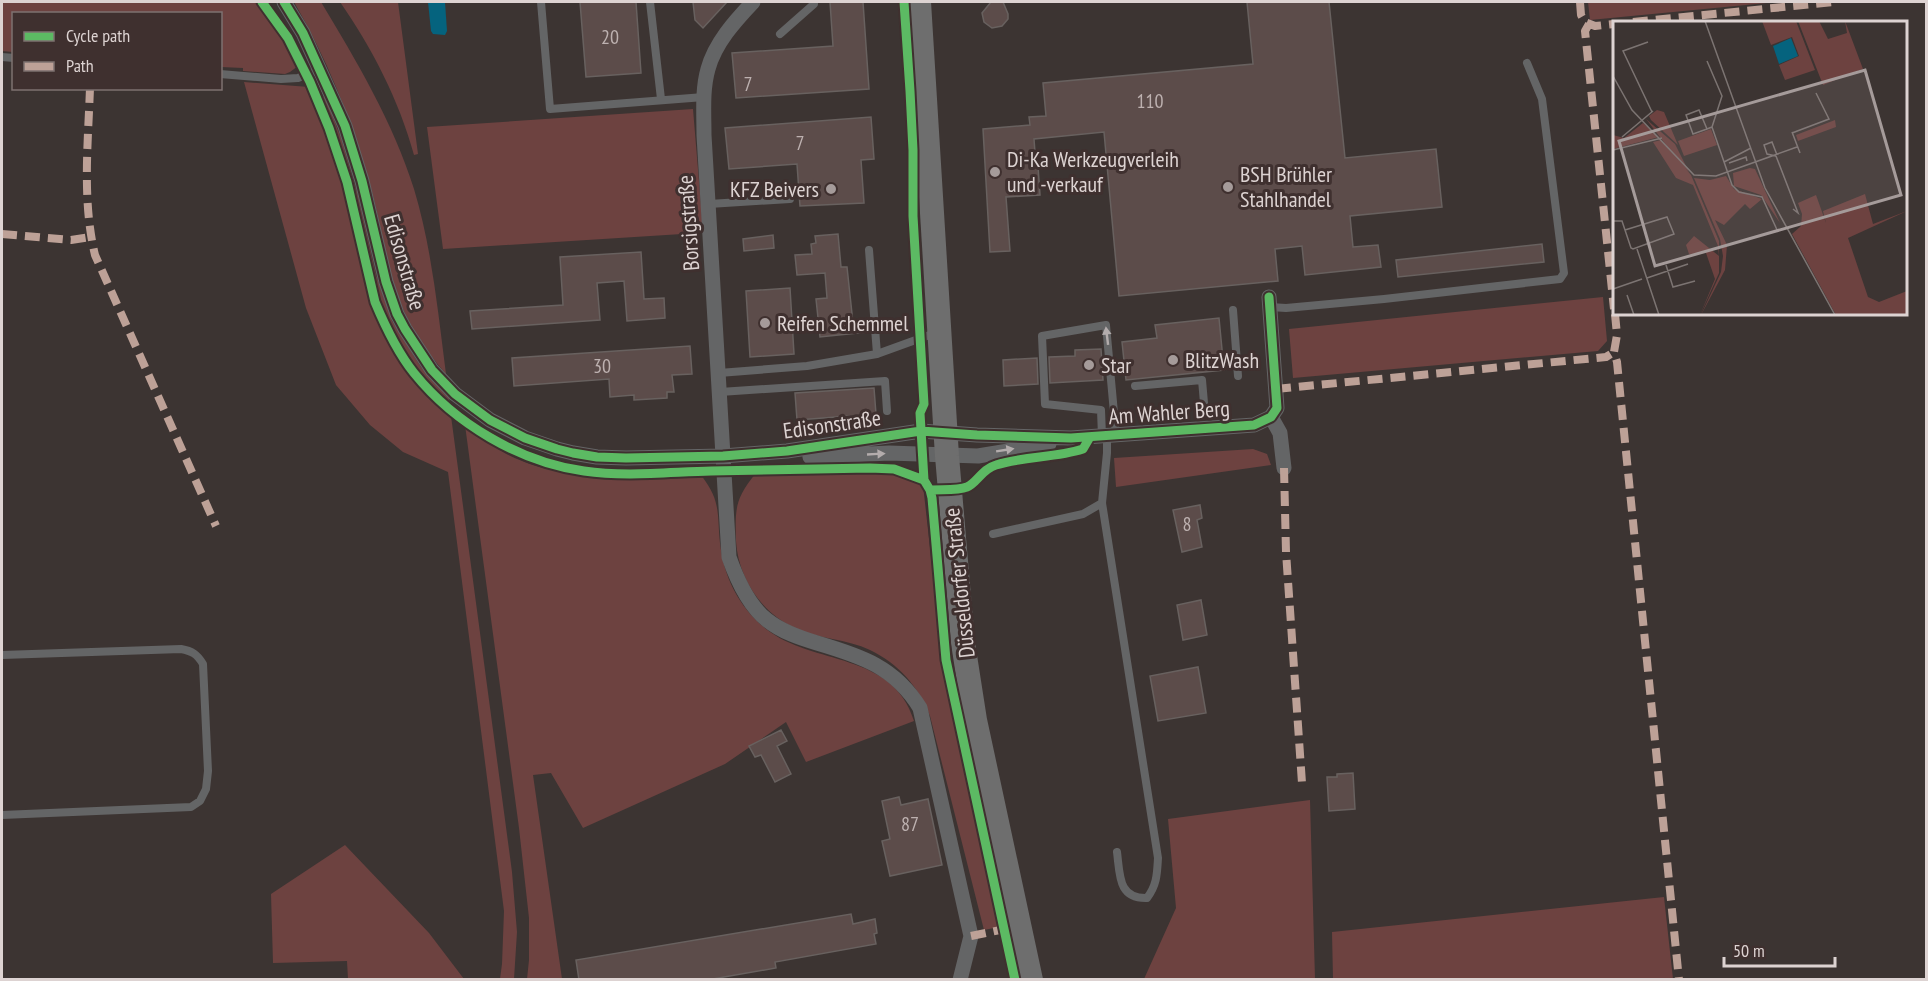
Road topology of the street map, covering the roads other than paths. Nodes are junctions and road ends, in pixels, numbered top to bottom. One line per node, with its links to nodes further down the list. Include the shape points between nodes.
1 (284, 2): 9 (street, Edisonstraße)
2 (540, 2): 12 (lane, via 550,109)
3 (650, 2): 12 (lane)
4 (753, 2): 11 (street, Borsigstraße, via 720,42 708,68)
5 (814, 2): 7 (lane)
6 (919, 2): 18 (main road, Düsseldorfer Straße)
7 (780, 34)
8 (1527, 63): 16 (lane, via 1542,99 1564,273 1560,279 1286,308)
9 (320, 69): 10 (lane, via 298,78 281,79); 30 (street, Edisonstraße, via 362,181 397,314 423,358 455,394 509,431 557,449 597,457)
10 (222, 74)
11 (704, 97): 12 (lane); 14 (street, Borsigstraße)
12 (661, 99)
13 (790, 200): 14 (lane)
14 (709, 204): 20 (street, Borsigstraße)
15 (869, 250): 19 (lane)
16 (1269, 302): 26 (street, via 1277,408)
17 (1233, 310): 21 (lane)
18 (940, 331): 19 (lane); 29 (main road, Düsseldorfer Straße)
19 (877, 354): 20 (lane, via 807,366)
20 (718, 373): 23 (street, Borsigstraße)
21 (1238, 376)
22 (1135, 386): 24 (lane, via 1202,380)
23 (720, 392): 25 (lane, via 885,381); 30 (street, Borsigstraße)
24 (1204, 403)
25 (887, 411)
26 (1271, 417): 27 (street, Am Wahler Berg, via 1254,425); 31 (street, via 1280,433)
27 (1108, 436): 27 (lane, one-way to 27, via 1106,325 1042,336 1045,405 1101,410); 28 (street, Am Wahler Berg); 32 (lane, Am Wahler Berg)
28 (1071, 438): 29 (street, Am Wahler Berg, via 977,435); 29 (street, Am Wahler Berg, one-way to 28, via 978,456)
29 (947, 444): 30 (street, Edisonstraße, one-way to 29, via 791,458 890,453); 30 (street, Edisonstraße, via 921,431); 38 (main road, Düsseldorfer Straße, via 963,643 975,720)
30 (723, 456): 37 (street, Borsigstraße, via 729,557 754,606 784,632 876,664 899,680 920,708 971,936)
31 (1284, 468)
32 (1102, 503): 33 (lane, via 1083,514); 36 (lane, Am Wahler Berg, via 1158,858 1154,889 1147,898 1125,892)
33 (993, 534)
34 (2, 655): 35 (lane, via 192,651 203,664 208,771 206,789 200,801 191,807)
35 (2, 815)
36 (1117, 852)
37 (960, 980)
38 (1031, 980)

